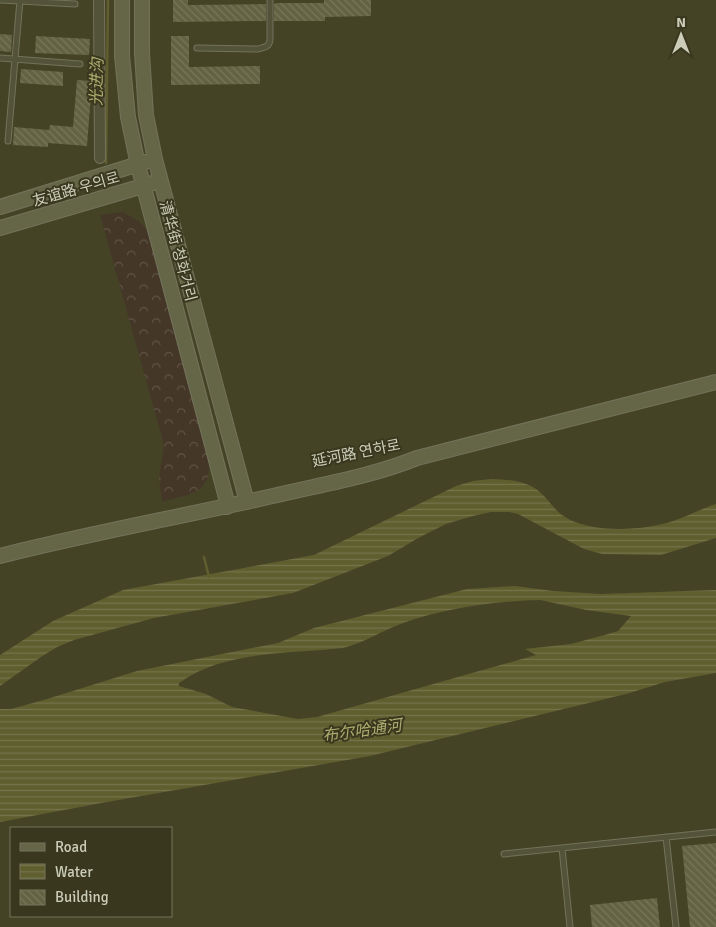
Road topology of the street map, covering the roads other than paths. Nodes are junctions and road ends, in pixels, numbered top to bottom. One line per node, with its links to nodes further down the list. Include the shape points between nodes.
1 (1, 0): 6 (lane)
2 (98, 0): 13 (street)
3 (122, 0): 15 (main road, 清华街 청화거리, via 122,56 128,117)
4 (142, 0): 14 (main road, 清华街 청화거리, via 146,115)
5 (270, 0): 8 (lane, via 270,40 266,47)
6 (20, 1): 7 (lane); 10 (lane)
7 (75, 4)
8 (197, 48)
9 (0, 58): 10 (lane)
10 (15, 59): 11 (lane); 12 (lane)
11 (80, 64)
12 (8, 141)
13 (100, 158)
14 (155, 159): 15 (main road, 友谊路 우의로); 16 (main road, 清华街 청화거리)
15 (138, 165): 17 (main road, 清华街 청화거리); 18 (main road, 友谊路 우의로)
16 (161, 180): 17 (main road, 友谊路 우의로); 21 (main road, 清华街 청화거리)
17 (144, 186): 19 (main road, 友谊路 우의로); 22 (main road, 清华街 청화거리)
18 (0, 207)
19 (0, 228)
20 (716, 382): 21 (main road, 延河路 연하로, via 417,458 373,473)
21 (246, 498): 22 (main road, 延河路 연하로)
22 (227, 502): 23 (main road, 延河路 연하로); 24 (main road, 延河路 연하로)
23 (0, 548)
24 (0, 556)
25 (716, 832): 26 (lane)
26 (666, 837): 27 (lane); 30 (lane)
27 (562, 848): 28 (lane); 29 (lane)
28 (504, 854)
29 (570, 927)
30 (676, 927)

